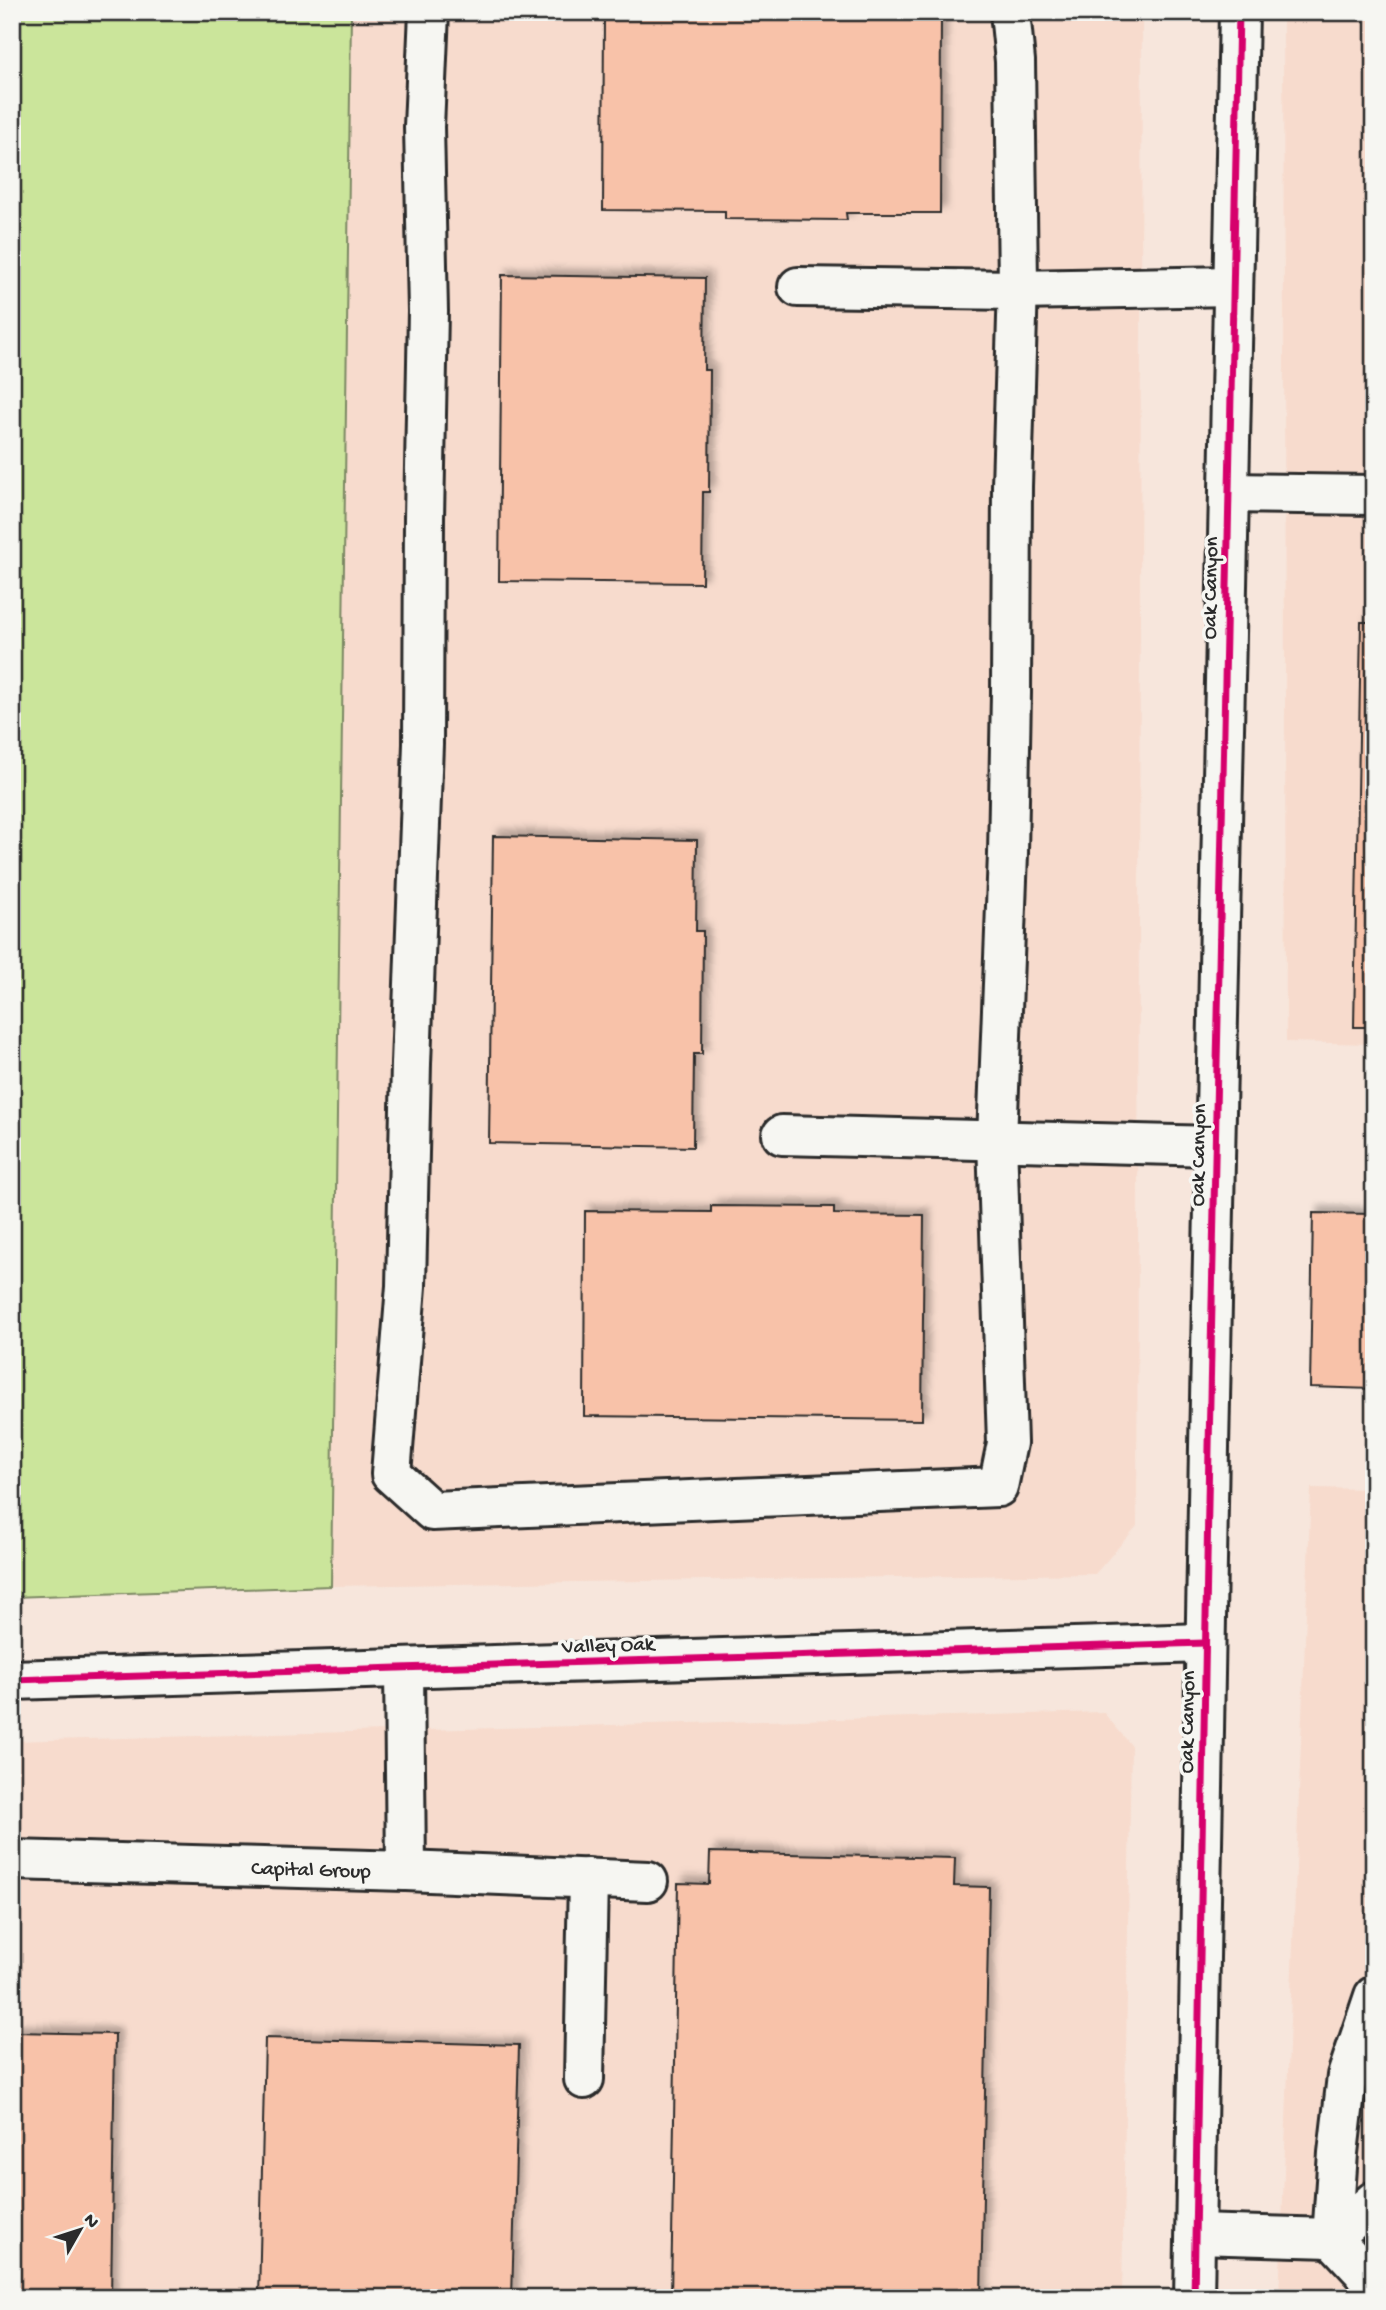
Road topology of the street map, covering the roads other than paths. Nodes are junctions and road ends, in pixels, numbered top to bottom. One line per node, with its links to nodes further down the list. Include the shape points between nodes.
1 (429, 12): 10 (street, via 424,127 428,311 423,744 406,1286 391,1474 432,1511 998,1487 1007,1443)
2 (1010, 12): 6 (street, via 1015,61)
3 (1239, 12): 4 (street, Oak Canyon)
4 (1233, 286): 6 (street); 7 (street, Oak Canyon)
5 (798, 287): 6 (street)
6 (1017, 290): 10 (street, via 1008,854)
7 (1229, 493): 8 (street); 11 (street, Oak Canyon)
8 (1374, 495)
9 (782, 1135): 10 (street)
10 (997, 1140): 11 (street)
11 (1215, 1146): 12 (street, Oak Canyon)
12 (1205, 1643): 13 (street, Valley Oak); 22 (street, Oak Canyon)
13 (404, 1668): 14 (street, Valley Oak); 16 (street)
14 (12, 1680)
15 (12, 1860): 16 (street, Capital Group)
16 (406, 1871): 17 (street, Capital Group)
17 (588, 1878): 18 (street, Capital Group); 20 (street)
18 (648, 1881)
19 (1374, 1996): 23 (street, via 1347,2076)
20 (584, 2079)
21 (1374, 2201): 23 (street)
22 (1196, 2234): 23 (street); 25 (street, Oak Canyon)
23 (1332, 2238): 24 (street)
24 (1374, 2283)
25 (1194, 2298)

